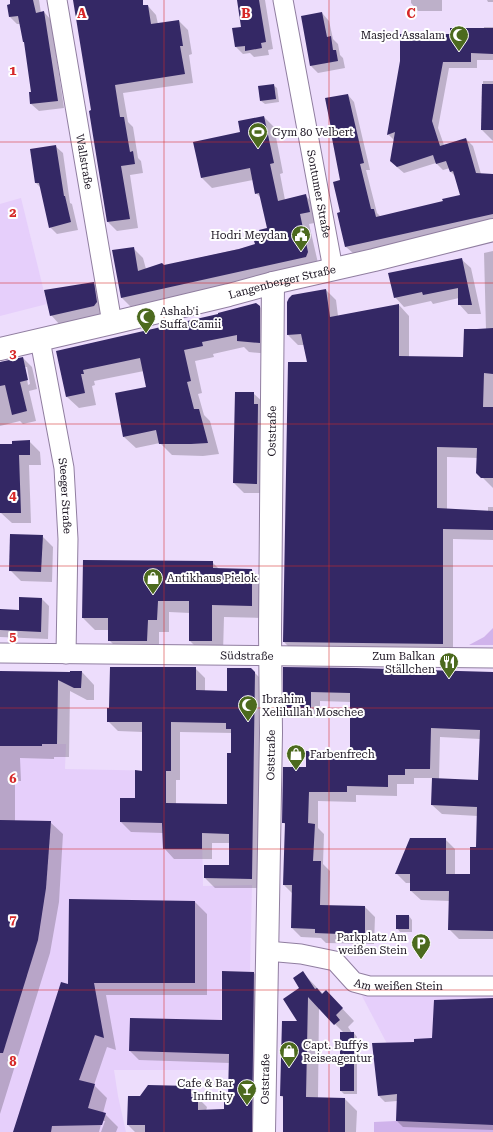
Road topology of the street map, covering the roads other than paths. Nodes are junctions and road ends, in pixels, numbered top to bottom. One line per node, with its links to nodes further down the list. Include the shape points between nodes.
1 (57, 0): 6 (street, Wallstraße)
2 (283, 0): 4 (street, Sontumer Straße)
3 (493, 230): 4 (main road, Langenberger Straße)
4 (333, 269): 5 (main road, Langenberger Straße)
5 (273, 283): 6 (main road, Langenberger Straße); 11 (main road, Oststraße)
6 (112, 323): 7 (main road, Langenberger Straße)
7 (40, 340): 8 (main road, Langenberger Straße); 10 (street, Steeger Straße, via 64,468 68,539)
8 (0, 349)
9 (0, 653): 10 (street, Südstraße)
10 (66, 654): 11 (street, Südstraße)
11 (270, 656): 12 (street, Südstraße); 13 (main road, Oststraße)
12 (493, 658)
13 (267, 951): 14 (street, Am weißen Stein, via 335,961 354,982 369,986); 15 (main road, Oststraße)
14 (493, 986)
15 (264, 1132)

